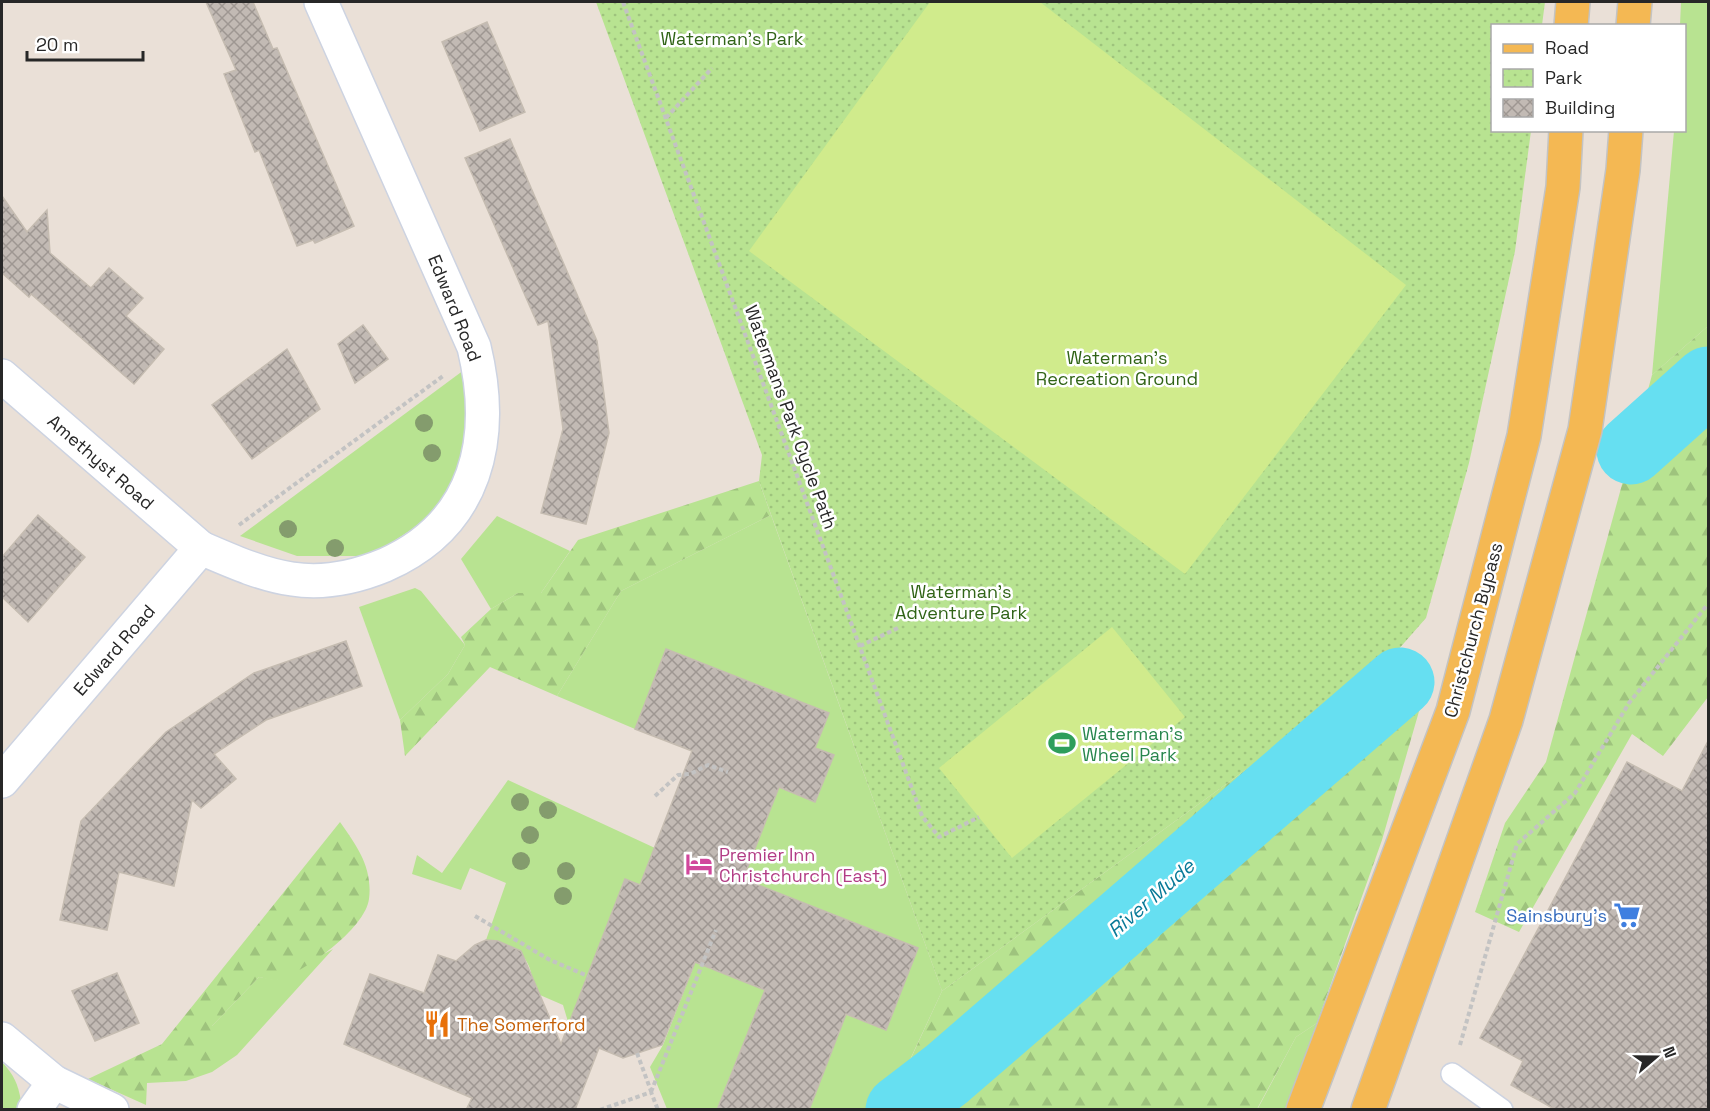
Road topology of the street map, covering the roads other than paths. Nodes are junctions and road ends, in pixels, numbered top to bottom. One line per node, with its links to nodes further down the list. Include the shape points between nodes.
1 (323, 2): 9 (street, Edward Road, via 475,352 484,397 474,473 466,495 432,537 372,571 346,578 292,579)
2 (1573, 2): 4 (main road)
3 (1635, 2): 5 (main road)
4 (1571, 24)
5 (1633, 24)
6 (1566, 132): 16 (main road, Christchurch Bypass, via 1563,187 1524,436 1453,711)
7 (1626, 132): 17 (main road, via 1585,430 1506,720)
8 (2, 376): 9 (street, Amethyst Road)
9 (204, 548): 10 (street, Edward Road)
10 (2, 780)
11 (2, 1039): 13 (street)
12 (1452, 1074): 18 (lane)
13 (54, 1082): 14 (street); 15 (street)
14 (34, 1110)
15 (112, 1110)
16 (1303, 1110)
17 (1368, 1110)
18 (1502, 1110)

